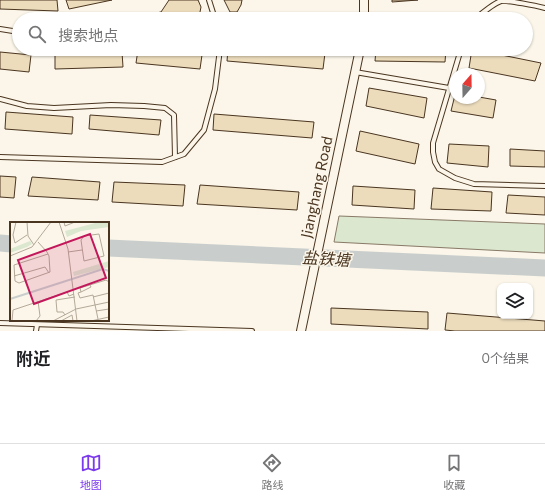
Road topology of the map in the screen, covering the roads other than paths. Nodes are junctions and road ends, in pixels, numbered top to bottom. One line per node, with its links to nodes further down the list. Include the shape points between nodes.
1 (209, 0): 4 (lane)
2 (364, 0): 5 (street)
3 (545, 8): 6 (lane, via 501,0)
4 (213, 12)
5 (364, 12)
6 (483, 12)
7 (0, 30): 8 (lane)
8 (12, 31)
9 (219, 56): 17 (lane, via 215,89 204,130 184,154)
10 (359, 56): 13 (street, Jianghang Road)
11 (459, 56): 12 (lane)
12 (455, 68)
13 (356, 72): 14 (lane); 24 (street, Jianghang Road)
14 (449, 88): 18 (lane, via 433,143 435,162 439,169 474,184)
15 (0, 99): 17 (lane, via 27,106 54,108 111,104 164,108 174,115)
16 (0, 157): 17 (lane, via 162,162)
17 (175, 157)
18 (545, 186)
19 (0, 323): 20 (lane)
20 (38, 325): 21 (lane); 22 (lane)
21 (208, 330): 23 (lane)
22 (36, 331)
23 (252, 331)
24 (301, 331)

